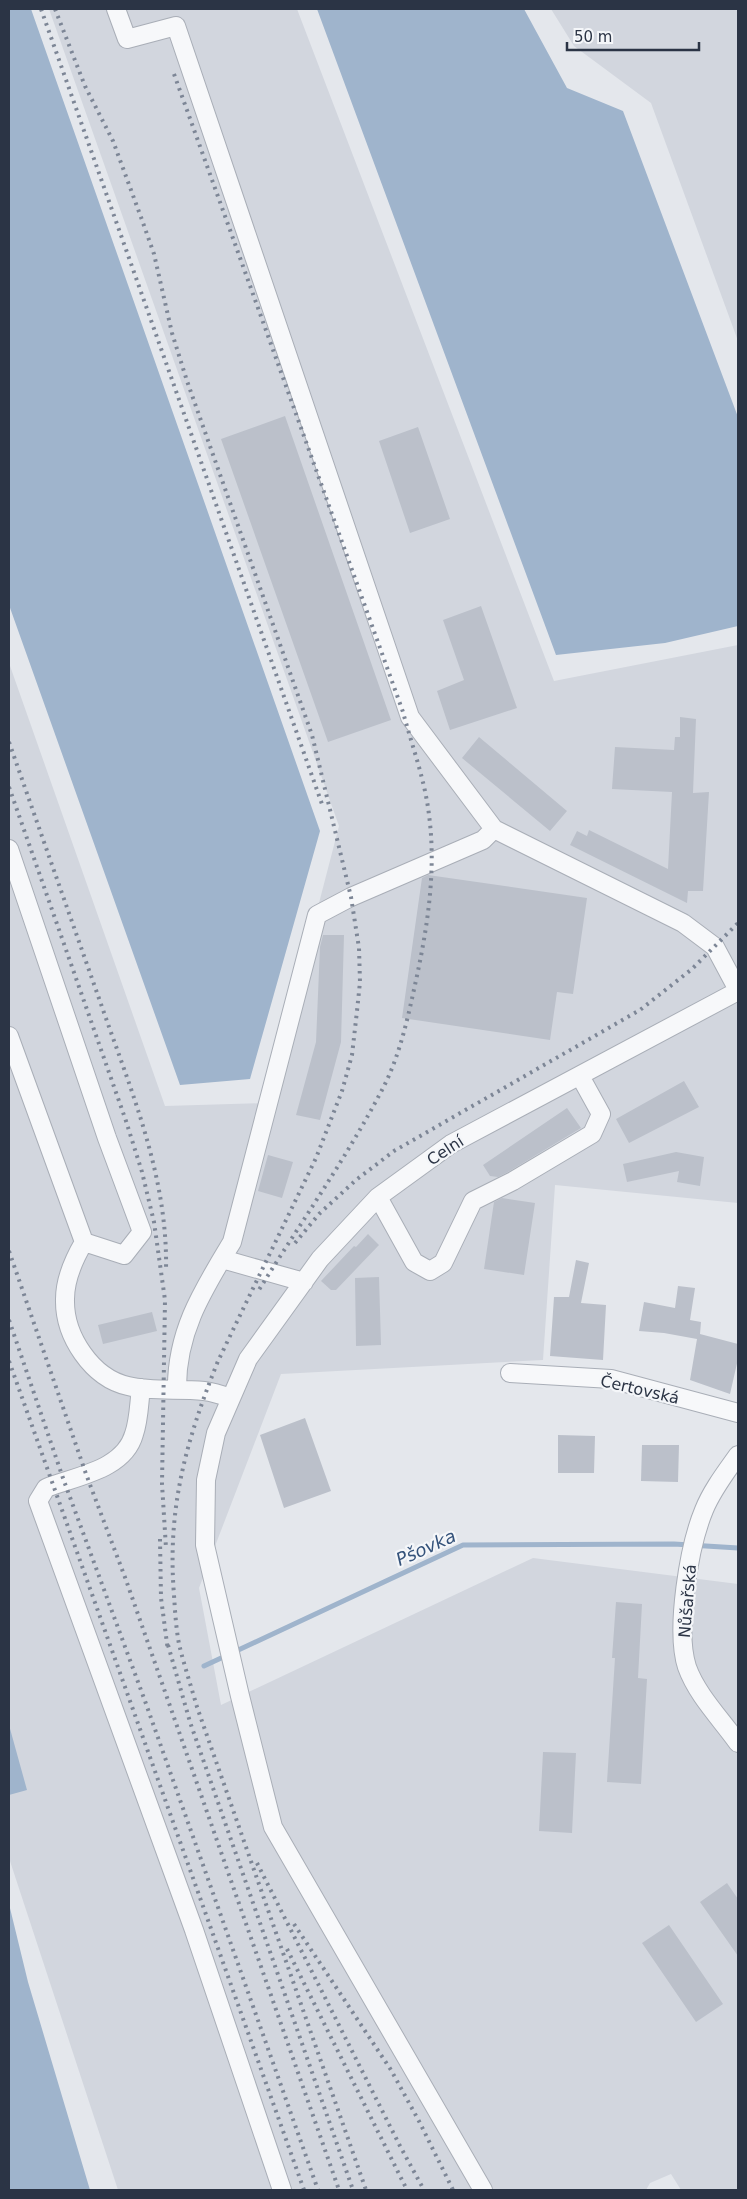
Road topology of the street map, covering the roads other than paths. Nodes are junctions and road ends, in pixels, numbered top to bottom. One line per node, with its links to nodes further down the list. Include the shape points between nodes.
1 (116, 9): 2 (street, via 127,39 176,26 410,717)
2 (494, 829): 4 (street, via 683,923 715,947); 9 (street, via 483,840 317,915 232,1242)
3 (9, 849): 8 (street, via 142,1232 124,1255)
4 (738, 991): 6 (street, Celní)
5 (9, 1036): 8 (street)
6 (580, 1076): 7 (street, Celní, via 451,1144); 7 (street, via 601,1114 592,1134 473,1201 443,1264 430,1271 414,1262)
7 (378, 1198): 10 (street, Celní, via 320,1259)
8 (84, 1242): 12 (street, via 72,1263 65,1299 69,1326 83,1354 98,1371 117,1383)
9 (222, 1259): 10 (street); 13 (street, via 184,1334)
10 (304, 1282): 14 (street, Celní, via 248,1359)
11 (510, 1373): 15 (street, Čertovská, via 611,1379)
12 (141, 1388): 13 (street); 18 (street, via 135,1433 125,1451 94,1471 46,1488 38,1501 194,1930)
13 (177, 1390): 14 (street, via 206,1391)
14 (230, 1398): 19 (street, Celní, via 216,1433 206,1480 205,1544 273,1827)
15 (738, 1413)
16 (738, 1455): 17 (street, Nůšařská, via 704,1510 690,1559 682,1616 682,1642 687,1666 696,1686)
17 (738, 1743)
18 (282, 2190)
19 (483, 2190)

